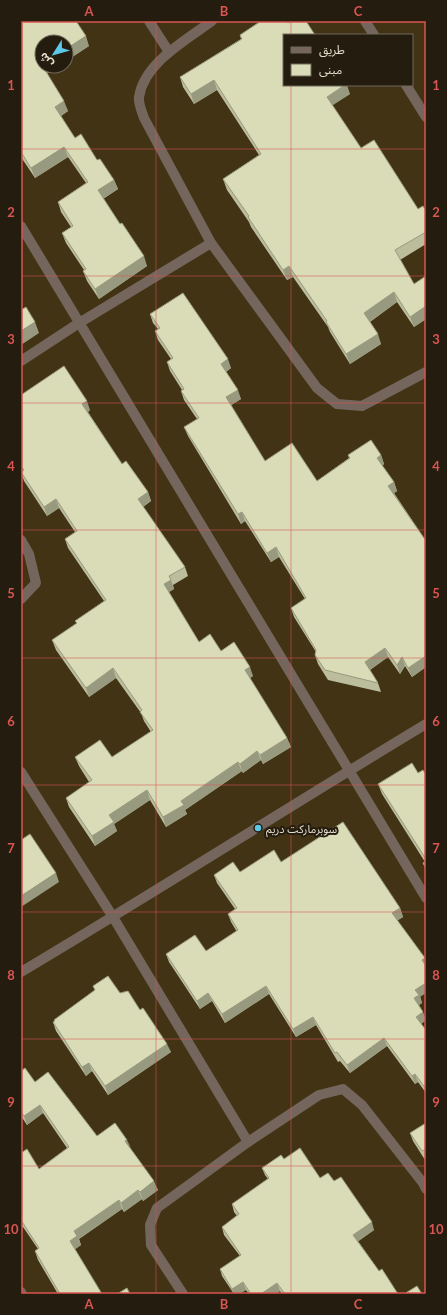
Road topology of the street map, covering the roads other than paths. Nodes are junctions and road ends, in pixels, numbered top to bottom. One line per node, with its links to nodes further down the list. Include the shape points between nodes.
1 (149, 21): 5 (street)
2 (212, 21): 5 (street)
3 (365, 21): 4 (street)
4 (373, 34)
5 (169, 52): 9 (street, via 144,78 138,99 144,118)
6 (407, 86): 7 (street)
7 (426, 117)
8 (21, 226): 10 (street)
9 (211, 243): 10 (street); 12 (street, via 317,388 337,404 362,406)
10 (79, 323): 11 (street); 16 (street)
11 (21, 361)
12 (426, 372)
13 (21, 540): 14 (street, via 29,554 36,583)
14 (21, 599)
15 (426, 724): 16 (street)
16 (349, 770): 18 (street); 19 (street)
17 (21, 772): 19 (street)
18 (426, 898)
19 (113, 917): 20 (street); 21 (street)
20 (21, 972)
21 (248, 1142): 22 (street, via 319,1095 343,1089 362,1105); 23 (street, via 157,1208 150,1225 151,1245)
22 (425, 1185)
23 (183, 1294)

